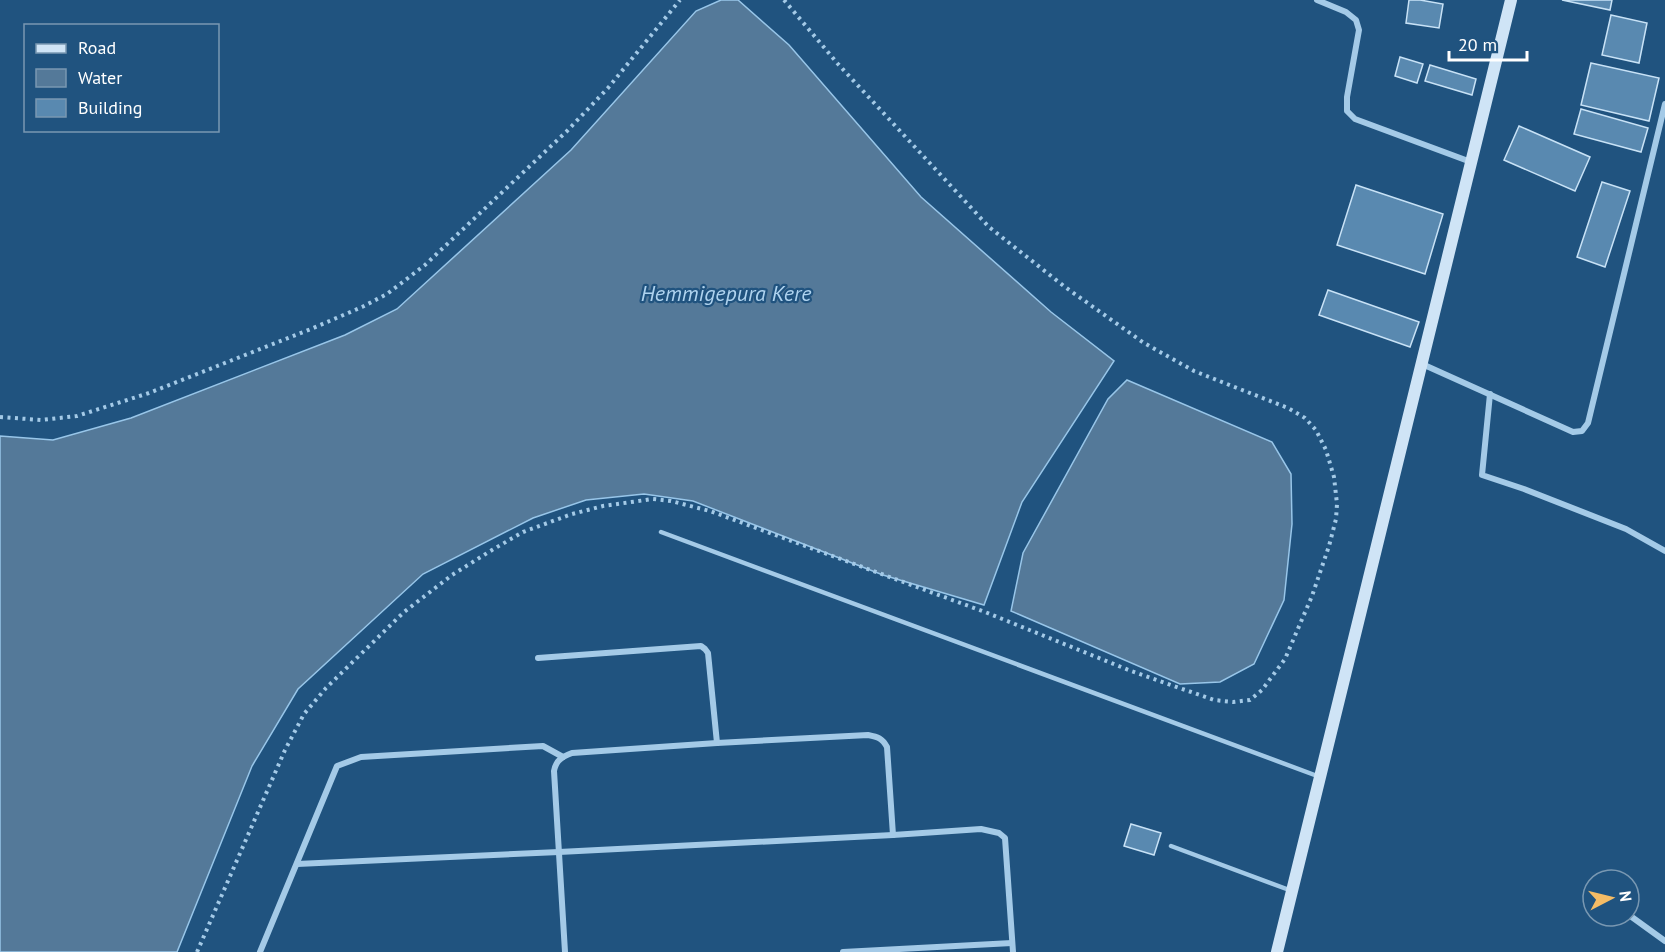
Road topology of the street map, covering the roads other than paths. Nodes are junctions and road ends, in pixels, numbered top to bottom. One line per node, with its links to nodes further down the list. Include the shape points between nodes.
1 (1317, 0): 4 (street, via 1346,12 1356,20 1359,30 1347,111 1355,119)
2 (1511, 0): 4 (street)
3 (1665, 104): 6 (street, via 1588,423 1582,431 1573,432)
4 (1471, 162): 5 (street)
5 (1422, 363): 6 (street); 12 (street)
6 (1490, 394): 8 (street, via 1482,475 1626,529)
7 (661, 532): 12 (lane)
8 (1665, 551)
9 (538, 658): 10 (street, via 701,646 708,653)
10 (717, 743): 11 (street); 13 (street, via 879,737 887,747)
11 (563, 756): 15 (street, via 554,771); 16 (street, via 543,747 361,757 337,766)
12 (1320, 777): 17 (street)
13 (893, 835): 15 (street); 20 (street, via 981,829 1005,838)
14 (1171, 846): 17 (lane)
15 (559, 852): 16 (street); 22 (street)
16 (297, 864): 21 (street)
17 (1292, 891): 25 (street)
18 (1641, 924): 19 (street)
19 (1665, 942)
20 (1012, 943): 23 (street); 24 (street)
21 (260, 952)
22 (565, 952)
23 (843, 952)
24 (1013, 952)
25 (1276, 952)

